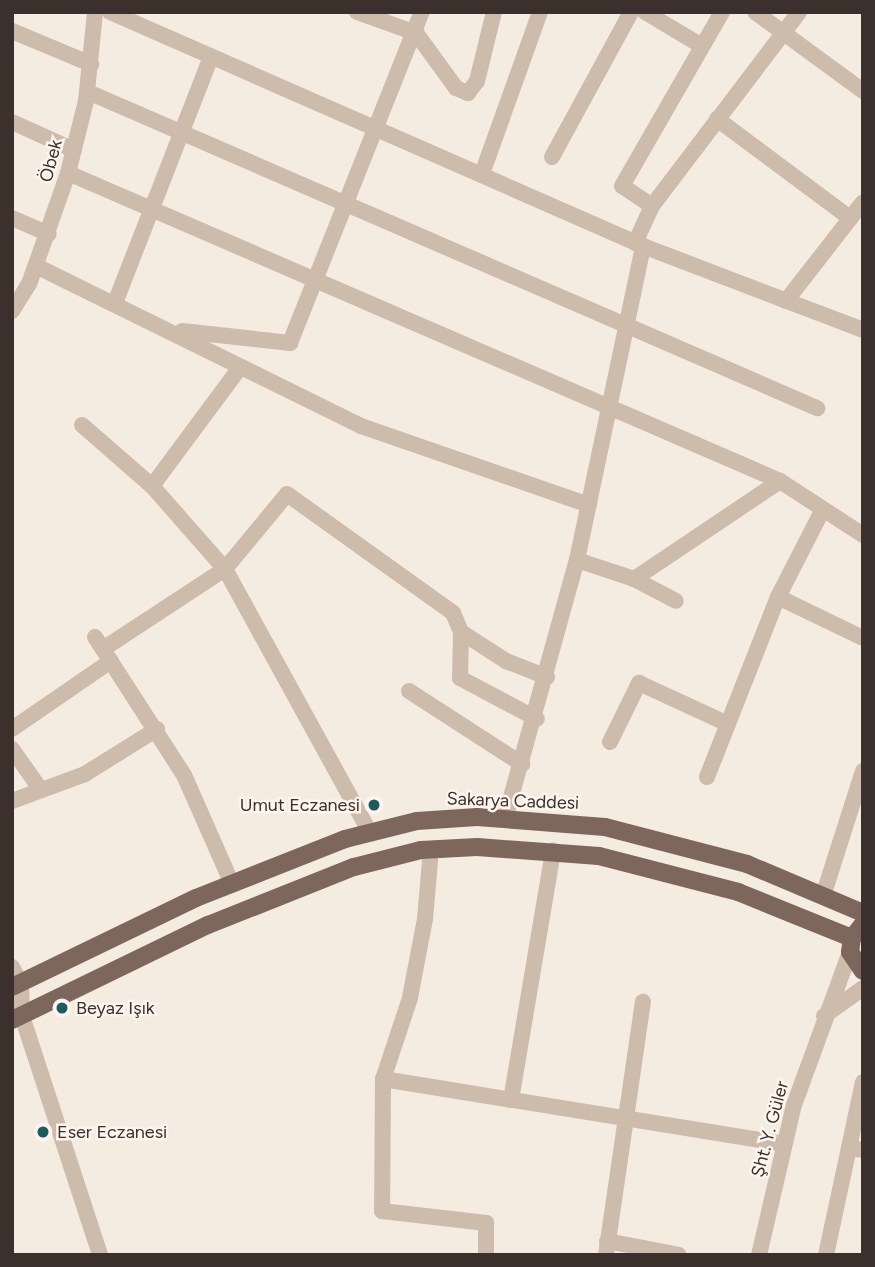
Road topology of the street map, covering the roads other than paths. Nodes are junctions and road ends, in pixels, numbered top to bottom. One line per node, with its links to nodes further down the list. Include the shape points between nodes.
1 (95, 12): 17 (street, Öbek)
2 (110, 12): 16 (street)
3 (357, 12): 14 (street)
4 (422, 12): 14 (street)
5 (494, 12): 14 (street, via 477,81 468,93 456,88)
6 (540, 12): 27 (street)
7 (631, 12): 25 (street)
8 (645, 12): 15 (street)
9 (722, 12): 15 (street)
10 (755, 12): 13 (street)
11 (799, 12): 13 (street)
12 (12, 31): 17 (street)
13 (783, 32): 18 (street); 20 (street)
14 (416, 33): 22 (street)
15 (702, 46): 30 (street, via 622,186)
16 (211, 57): 22 (street); 23 (street)
17 (91, 64): 19 (street, Öbek)
18 (863, 91)
19 (88, 92): 23 (street); 24 (street, Öbek)
20 (716, 119): 30 (street); 33 (street)
21 (12, 122): 24 (street)
22 (376, 129): 27 (street); 29 (street)
23 (184, 134): 29 (street); 31 (street)
24 (74, 150): 26 (street, Öbek)
25 (552, 157)
26 (68, 173): 31 (street); 34 (street, Öbek)
27 (482, 174): 35 (street)
28 (863, 202): 33 (street)
29 (345, 204): 37 (street); 41 (street)
30 (652, 206): 35 (street)
31 (152, 209): 37 (street); 39 (street)
32 (12, 218): 34 (street)
33 (850, 218): 38 (street)
34 (49, 234): 36 (street, Öbek)
35 (639, 244): 38 (street); 41 (street)
36 (37, 266): 39 (street); 40 (street, Öbek)
37 (315, 279): 42 (street, via 290,343); 45 (street)
38 (786, 301): 43 (street)
39 (115, 303): 42 (street)
40 (12, 311)
41 (625, 327): 45 (street); 46 (street)
42 (176, 330): 44 (street)
43 (863, 330)
44 (239, 369): 49 (street); 50 (street, via 361,426)
45 (607, 407): 48 (street); 50 (street)
46 (817, 408)
47 (82, 425): 49 (street)
48 (780, 481): 51 (street); 55 (street)
49 (152, 486): 54 (street)
50 (589, 505): 53 (street)
51 (822, 511): 52 (street); 56 (street)
52 (863, 535)
53 (577, 560): 55 (street); 61 (street)
54 (225, 569): 58 (street, via 287,494 453,613); 60 (street); 75 (street)
55 (634, 579): 57 (street)
56 (778, 597): 59 (street); 64 (street)
57 (677, 601)
58 (461, 632): 61 (street, via 506,661); 63 (street, via 460,678)
59 (863, 638)
60 (103, 649): 65 (street); 66 (street)
61 (547, 677): 63 (street)
62 (409, 691): 69 (street)
63 (537, 719): 69 (street)
64 (728, 724): 67 (street, via 639,683); 71 (street)
65 (12, 729)
66 (157, 729): 72 (street, via 85,774); 78 (street, via 184,775)
67 (610, 742)
68 (12, 749): 72 (street)
69 (522, 764): 74 (street)
70 (863, 771): 79 (street)
71 (707, 777)
72 (41, 790): 73 (street)
73 (12, 801)
74 (505, 819): 75 (main road, Sakarya Caddesi, via 417,821); 79 (main road, Sakarya Caddesi, via 604,827 747,864)
75 (370, 833): 78 (main road, Sakarya Caddesi)
76 (431, 849): 77 (main road); 88 (main road, via 354,867 208,925); 89 (street, via 425,919 410,998)
77 (553, 851): 81 (main road, via 599,856 738,892); 91 (street)
78 (232, 884): 84 (main road, Sakarya Caddesi)
79 (824, 894): 80 (main road, Sakarya Caddesi)
80 (863, 913)
81 (855, 938): 83 (main road); 87 (street, Şht. Y. Güler)
82 (12, 967): 84 (street)
83 (863, 971)
84 (17, 986): 88 (street)
85 (863, 988): 87 (street)
86 (643, 1002): 92 (street)
87 (824, 1016): 93 (street, Şht. Y. Güler)
88 (17, 1018): 96 (street)
89 (383, 1079): 91 (street); 97 (street, via 382,1211 486,1223)
90 (863, 1082): 94 (street)
91 (511, 1100): 92 (street)
92 (628, 1119): 93 (street); 95 (street)
93 (784, 1144): 99 (street, Şht. Y. Güler)
94 (856, 1149): 100 (street)
95 (606, 1248): 98 (street)
96 (100, 1255)
97 (486, 1255)
98 (679, 1255)
99 (759, 1255)
100 (827, 1255)

